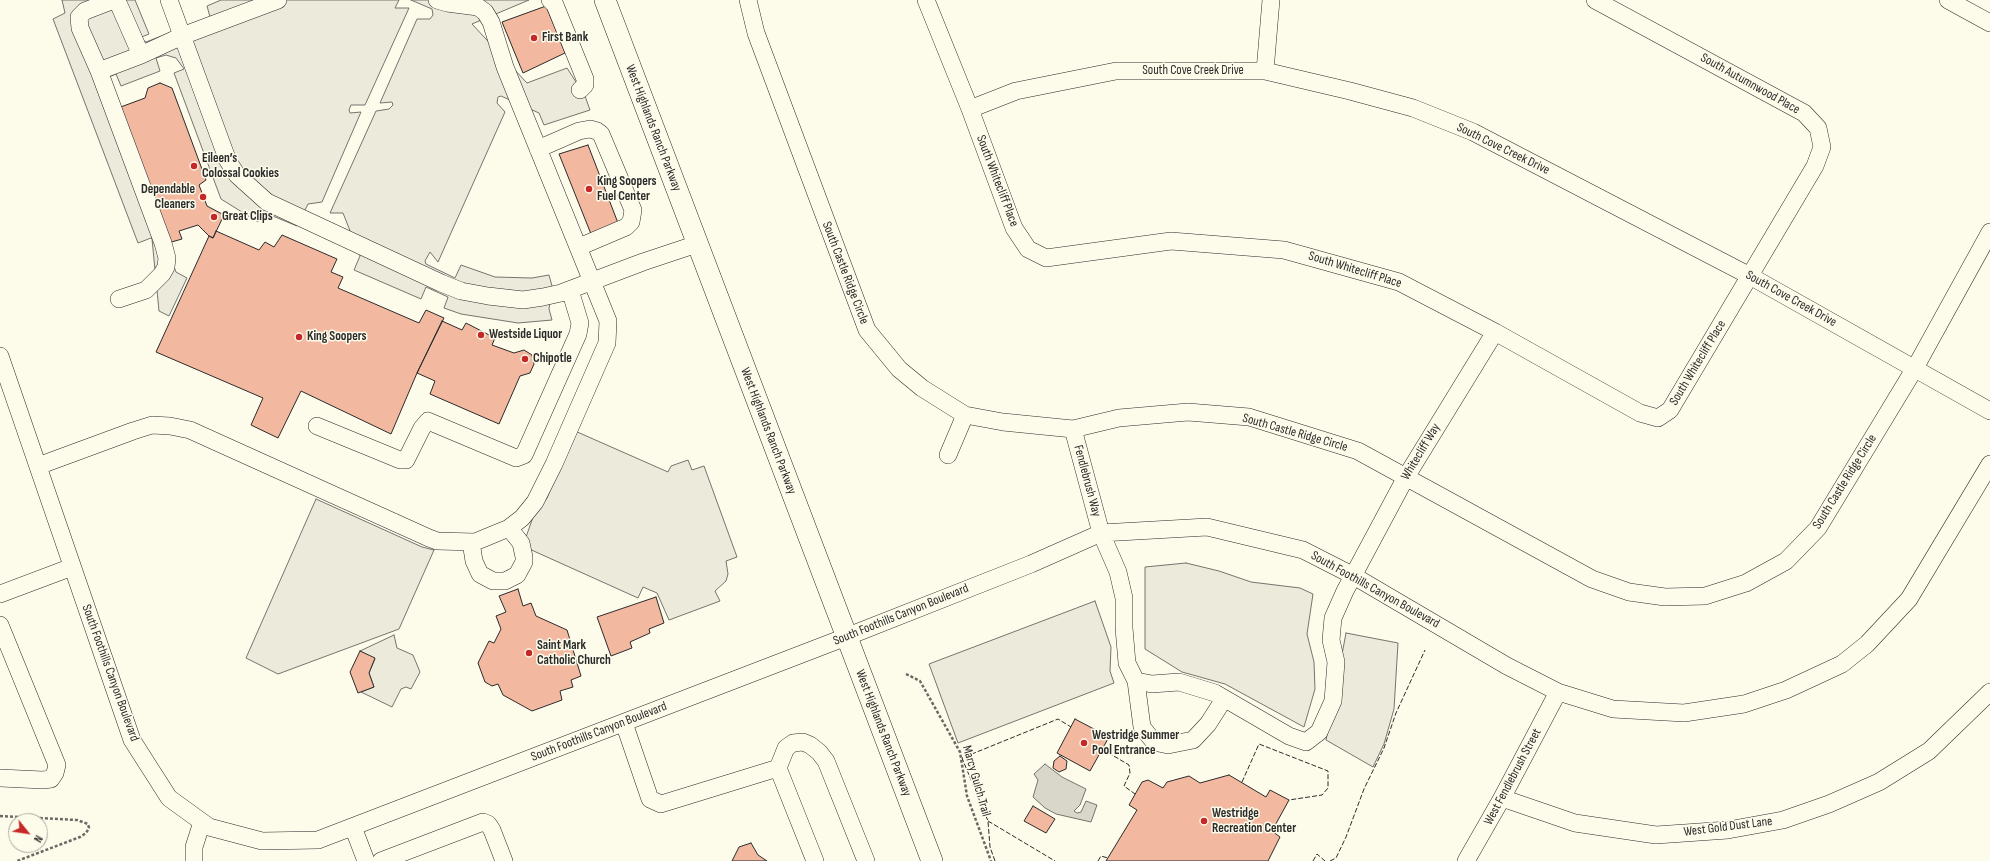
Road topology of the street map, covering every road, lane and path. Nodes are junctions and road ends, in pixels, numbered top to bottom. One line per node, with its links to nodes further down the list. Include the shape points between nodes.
1 (169, 0): 12 (street)
2 (278, 0): 12 (street)
3 (437, 0): 18 (street, via 447,4 478,7 491,22 505,67)
4 (550, 0): 16 (street, via 555,5 585,79)
5 (605, 0): 20 (main road, West Highlands Ranch Parkway)
6 (748, 0): 30 (street, South Castle Ridge Circle, via 756,33 867,330 899,369 922,388)
7 (926, 0): 17 (street)
8 (1271, 0): 15 (street)
9 (1595, 0): 22 (street, South Autumnwood Place, via 1804,113 1818,128 1822,147 1814,166)
10 (1948, 0): 11 (street)
11 (1990, 23)
12 (182, 36): 13 (street); 24 (street, via 228,161 237,175 267,202 461,291 523,300)
13 (141, 55): 14 (street); 14 (street, via 119,5 111,1 85,12 78,20)
14 (99, 71): 25 (street, via 167,258 162,274 146,290)
15 (1265, 71): 17 (street, South Cove Creek Drive, via 1116,71 1016,91); 22 (street, South Cove Creek Drive, via 1413,108 1473,132)
16 (580, 90)
17 (970, 109): 26 (street, South Whitecliff Place, via 1014,228 1028,249 1046,258 1171,241 1284,250 1399,282)
18 (538, 149): 21 (street); 21 (street, via 578,131 590,129 601,134 630,204 632,217 626,227)
19 (1990, 232): 28 (street, South Castle Ridge Circle)
20 (697, 244): 23 (street); 44 (main road, West Highlands Ranch Parkway)
21 (579, 247): 23 (street)
22 (1750, 276): 26 (street, South Whitecliff Place, via 1670,410 1658,418 1640,413); 28 (street, South Cove Creek Drive)
23 (592, 282): 24 (street); 37 (street, via 608,320 607,343 535,502 522,518)
24 (570, 290): 31 (street, via 580,323 578,334 524,455 516,458 428,421 406,460 400,460)
25 (119, 299)
26 (1495, 332): 36 (street, Whitecliff Way)
27 (0, 356): 35 (street, South Foothills Canyon Boulevard)
28 (1915, 368): 29 (street, South Cove Creek Drive); 36 (street, South Castle Ridge Circle, via 1818,528 1786,561 1746,583 1705,596 1665,597 1629,592 1592,579)
29 (1990, 411)
30 (965, 415): 32 (street, South Castle Ridge Circle, via 1003,422); 33 (street)
31 (317, 426)
32 (1073, 429): 36 (street, South Castle Ridge Circle, via 1119,418 1188,412 1249,417 1358,451); 38 (street, Fendlebrush Way)
33 (948, 455)
34 (1990, 464): 47 (street, South Foothills Canyon Boulevard, via 1909,599 1867,644 1842,664 1786,690 1744,704 1684,713 1613,709)
35 (38, 466): 39 (street, via 152,425 170,426 190,430 429,538); 40 (street, South Foothills Canyon Boulevard)
36 (1406, 477): 41 (street, Whitecliff Way)
37 (509, 528): 39 (street); 39 (street, via 521,543 524,562 517,575 505,581 493,581 480,574 474,561)
38 (1101, 533): 41 (street, South Foothills Canyon Boulevard, via 1207,527 1303,550); 44 (street, South Foothills Canyon Boulevard, via 1031,564); 46 (street, Fendlebrush Way, via 1118,572 1124,598 1127,663)
39 (471, 542)
40 (72, 567): 42 (street); 55 (street, South Foothills Canyon Boulevard, via 132,740 169,798)
41 (1352, 575): 47 (street, South Foothills Canyon Boulevard, via 1507,666); 49 (street, Whitecliff Way, via 1333,618 1331,640 1336,662 1333,701 1319,732 1306,742 1289,736)
42 (0, 594)
43 (0, 625): 52 (street, via 56,766 51,778 43,780)
44 (846, 637): 50 (street, South Foothills Canyon Boulevard); 64 (main road, West Highlands Ranch Parkway)
45 (906, 674): 65 (path, Marcy Gulch Trail, via 920,681 960,752 967,796)
46 (1136, 681): 49 (street, via 1152,684 1179,682 1215,693); 49 (street, Fendlebrush Way, via 1142,727 1154,742 1168,745 1193,740 1208,724)
47 (1558, 692): 53 (street, West Fendlebrush Street)
48 (1990, 692): 53 (street, West Gold Dust Lane, via 1929,751 1879,782 1830,804 1783,820 1728,830 1656,835 1575,823)
49 (1224, 699)
50 (624, 723): 51 (street, via 650,799 654,802 661,804); 56 (street, South Foothills Canyon Boulevard)
51 (778, 768): 62 (street); 63 (street, via 786,748 793,743 803,742 819,752 826,761)
52 (0, 778)
53 (1502, 798): 66 (street, West Fendlebrush Street)
54 (0, 816): 57 (path, via 77,820 88,824 86,833 80,837)
55 (202, 822): 56 (street, South Foothills Canyon Boulevard, via 209,827 262,841 318,840); 58 (street, via 194,847)
56 (353, 826): 59 (street)
57 (17, 861)
58 (194, 861)
59 (366, 861)
60 (381, 861): 61 (street, via 483,822 492,830)
61 (504, 861)
62 (815, 861)
63 (866, 861)
64 (932, 861)
65 (991, 861)
66 (1466, 861)

